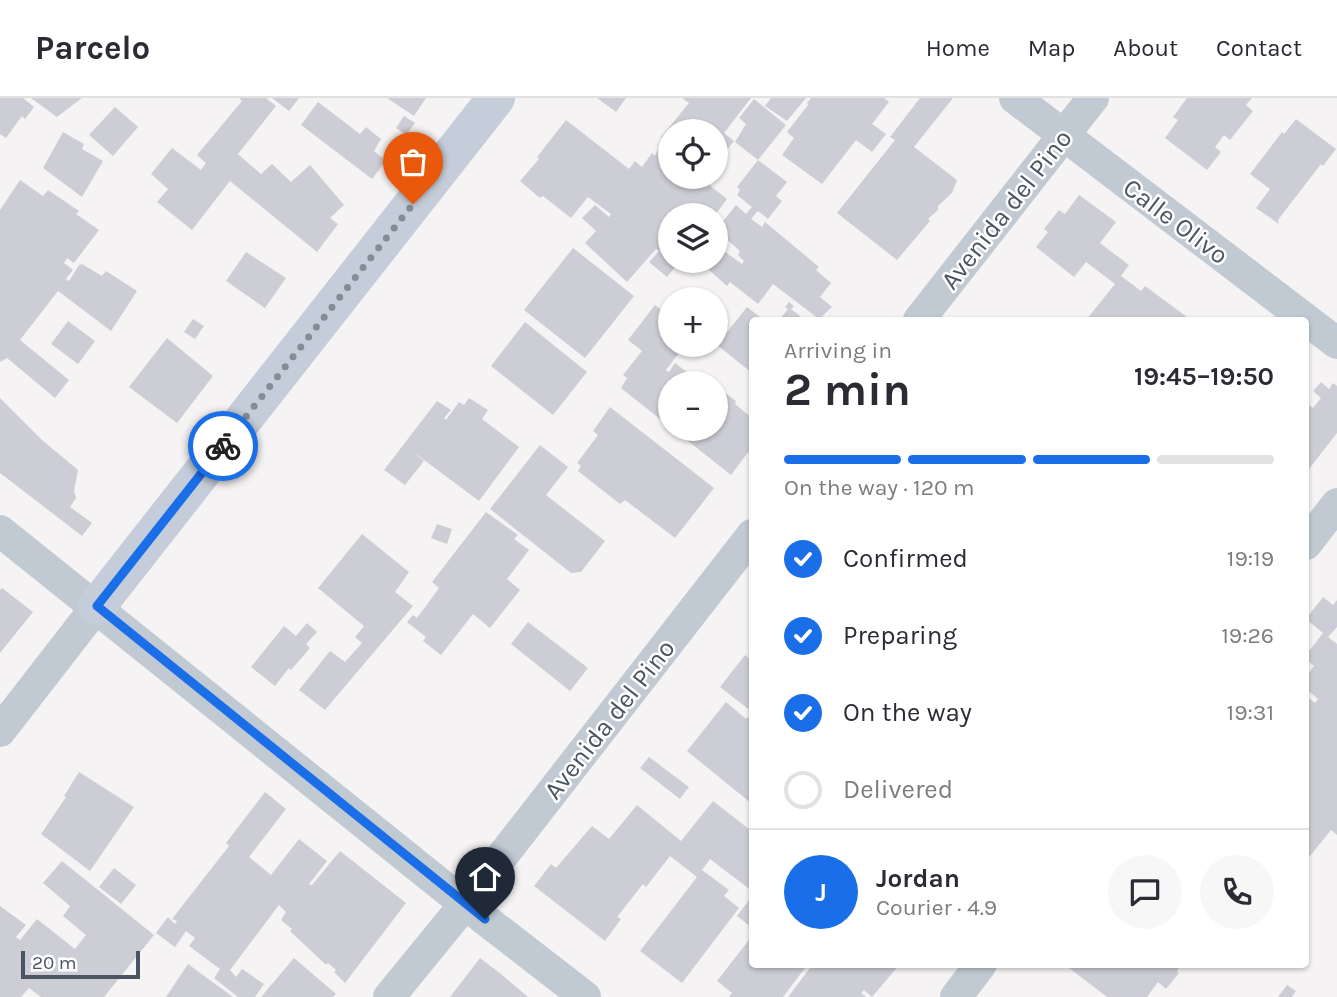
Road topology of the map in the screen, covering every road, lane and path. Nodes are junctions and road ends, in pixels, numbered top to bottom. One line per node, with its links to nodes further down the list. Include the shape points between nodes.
1 (496, 98): 13 (street)
2 (1015, 98): 4 (street, Calle Olivo)
3 (1093, 98): 4 (street, Avenida del Pino)
4 (1063, 136): 5 (street, Avenida del Pino); 6 (street, Calle Olivo)
5 (921, 317)
6 (1303, 317)
7 (1309, 322): 8 (street, Calle Olivo)
8 (1337, 343)
9 (1337, 503): 12 (street)
10 (0, 531): 13 (street)
11 (749, 539): 15 (street, Avenida del Pino)
12 (1309, 540)
13 (97, 606): 14 (street); 15 (street)
14 (0, 731)
15 (465, 904): 17 (street, Avenida del Pino); 18 (street)
16 (978, 968): 19 (street)
17 (389, 997)
18 (586, 997)
19 (956, 997)

